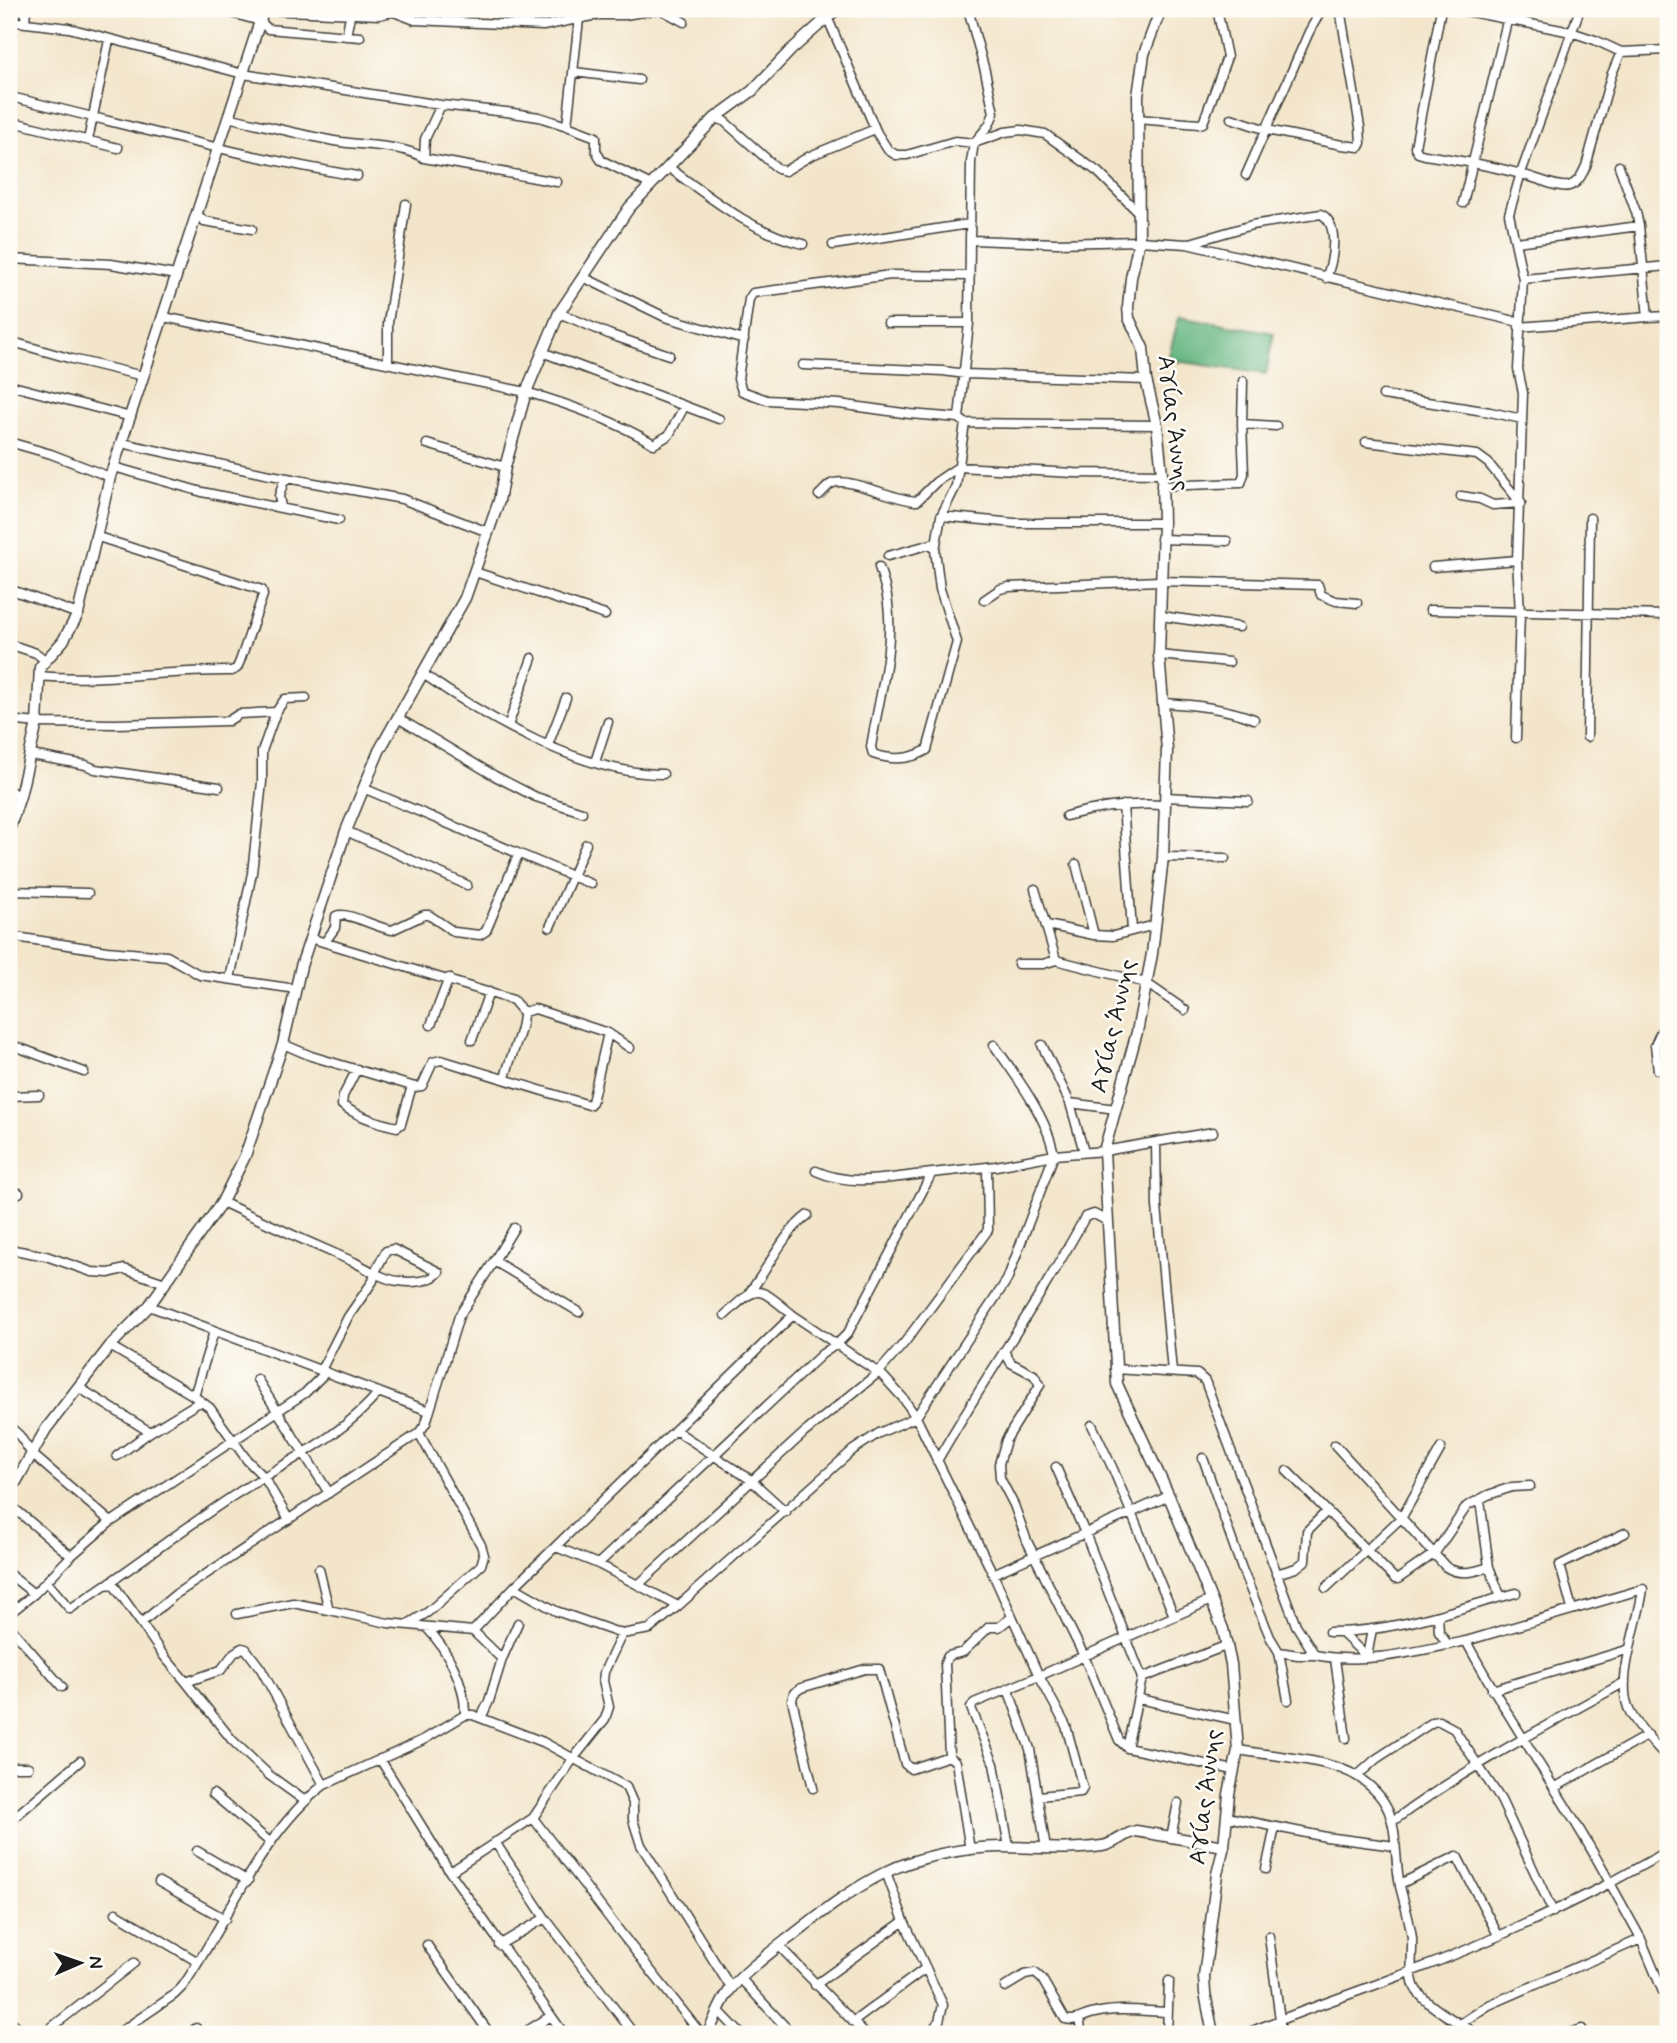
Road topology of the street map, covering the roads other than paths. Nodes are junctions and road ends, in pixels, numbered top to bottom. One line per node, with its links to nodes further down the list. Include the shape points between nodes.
1 (26, 9): 23 (street)
2 (217, 9): 22 (street)
3 (264, 9): 16 (street); 22 (street)
4 (405, 9): 17 (street)
5 (649, 9): 18 (street); 24 (street, via 660,9)
6 (837, 9): 19 (street)
7 (968, 9): 46 (street, via 994,113)
8 (1161, 9): 40 (street, Αγίας Άννης, via 1144,54)
9 (1217, 9): 40 (street, via 1227,57 1203,123)
10 (1322, 9): 44 (street)
11 (1340, 9): 44 (street, via 1361,143 1354,147)
12 (1441, 9): 50 (street, via 1415,147 1425,155)
13 (1456, 9): 20 (street)
14 (1510, 9): 20 (street)
15 (1580, 9): 25 (street)
16 (351, 11): 17 (street); 26 (street)
17 (394, 12): 18 (street, via 415,20 543,26)
18 (579, 19): 31 (street)
19 (828, 19): 38 (street, via 744,99); 43 (street)
20 (1507, 19): 25 (street); 50 (street)
21 (9, 20): 23 (street)
22 (260, 21): 26 (street, via 268,29); 32 (street)
23 (25, 22): 28 (street)
24 (684, 22)
25 (1571, 32): 30 (street); 53 (street)
26 (346, 36): 27 (street)
27 (360, 37)
28 (109, 40): 32 (street); 36 (street)
29 (1668, 50): 30 (street)
30 (1621, 52): 53 (street, via 1579,179 1564,187)
31 (575, 72): 33 (street); 42 (street)
32 (243, 74): 35 (street); 37 (street)
33 (639, 80)
34 (9, 101): 36 (street, via 15,98)
35 (441, 105): 42 (street, via 539,117); 49 (street, via 425,139)
36 (94, 117): 45 (street); 48 (street)
37 (228, 117): 48 (street); 49 (street)
38 (715, 117): 43 (street, via 785,171); 52 (street)
39 (1231, 118): 44 (street)
40 (1137, 119): 60 (street, Αγίας Άννης)
41 (9, 121): 45 (street)
42 (566, 126): 57 (street, via 592,134 601,160)
43 (875, 129): 46 (street, via 896,155 955,141)
44 (1267, 130): 54 (street)
45 (88, 140): 47 (street)
46 (974, 143): 60 (street, via 1005,132 1045,134 1098,172); 62 (street)
47 (118, 148)
48 (217, 149): 55 (street); 61 (street)
49 (424, 158): 56 (street)
50 (1474, 162): 53 (street); 58 (street)
51 (1619, 166): 63 (street)
52 (668, 167): 57 (street); 68 (street, via 729,211)
53 (1521, 173): 67 (street, via 1509,214)
54 (1246, 175)
55 (357, 176)
56 (557, 182)
57 (651, 185): 75 (street, via 629,208)
58 (1463, 203)
59 (406, 204): 90 (street, via 388,323)
60 (1139, 213): 66 (street, Αγίας Άννης)
61 (197, 214): 64 (street, via 204,221); 74 (street)
62 (969, 223): 65 (street); 70 (street)
63 (1639, 226): 67 (street); 73 (street)
64 (252, 229)
65 (971, 240): 66 (street); 76 (street)
66 (1139, 241): 69 (street); 94 (street, Αγίας Άννης, via 1128,307 1143,348)
67 (1516, 242): 78 (street)
68 (803, 244)
69 (1187, 244): 77 (street); 77 (street, via 1252,225 1321,214 1332,226)
70 (833, 245)
71 (9, 259): 74 (street, via 111,264)
72 (1668, 266): 73 (street)
73 (1644, 268): 78 (street); 82 (street)
74 (176, 275): 81 (street)
75 (583, 276): 79 (street); 86 (street, via 665,317)
76 (970, 276): 84 (street); 86 (street, via 891,275 753,293)
77 (1325, 278): 85 (street)
78 (1523, 278): 85 (street)
79 (559, 313): 88 (street); 89 (street)
80 (1668, 316): 82 (street)
81 (164, 317): 90 (street); 93 (street)
82 (1648, 317): 85 (street)
83 (888, 323): 84 (street)
84 (969, 323): 92 (street)
85 (1519, 325): 102 (street)
86 (744, 340): 103 (street, via 738,379 742,391 753,396)
87 (9, 341): 93 (street)
88 (542, 352): 97 (street); 99 (street)
89 (669, 355)
90 (388, 363): 97 (street)
91 (803, 365): 92 (street)
92 (965, 374): 94 (street); 103 (street)
93 (143, 376): 100 (street)
94 (1146, 380): 105 (street, Αγίας Άννης)
95 (1243, 381): 104 (street)
96 (9, 385): 100 (street)
97 (526, 392): 99 (street, via 583,409 654,444 669,435); 111 (street)
98 (1383, 395): 102 (street)
99 (684, 407): 101 (street)
100 (131, 417): 109 (street)
101 (719, 419)
102 (1522, 419): 119 (street)
103 (962, 421): 105 (street); 112 (street)
104 (1242, 424): 106 (street); 116 (street, via 1241,483)
105 (1157, 425): 114 (street, Αγίας Άννης)
106 (1276, 426)
107 (9, 442): 113 (street)
108 (1366, 442): 119 (street, via 1477,455)
109 (122, 443): 113 (street); 115 (street)
110 (427, 444): 111 (street)
111 (505, 467): 125 (street)
112 (958, 467): 114 (street); 117 (street, via 917,501 840,482); 121 (street, via 956,486)
113 (112, 472): 120 (street); 126 (street)
114 (1162, 474): 116 (street, Αγίας Άννης)
115 (285, 478): 120 (street); 125 (street, via 402,499)
116 (1161, 486): 124 (street, Αγίας Άννης)
117 (819, 495)
118 (1461, 496): 119 (street, via 1493,505)
119 (1521, 503): 131 (street)
120 (281, 507): 123 (street)
121 (941, 516): 124 (street, via 1014,523); 129 (street)
122 (1590, 518): 142 (street)
123 (339, 520)
124 (1163, 523): 127 (street, Αγίας Άννης)
125 (488, 533): 134 (street)
126 (95, 536): 141 (street); 153 (street, via 262,590 240,661 232,671)
127 (1161, 539): 128 (street); 135 (street, Αγίας Άννης)
128 (1227, 541)
129 (935, 543): 130 (street); 132 (street, via 940,589 957,642 927,750 902,758 873,754 872,747 889,626)
130 (888, 556)
131 (1517, 560): 133 (street); 140 (street)
132 (880, 567)
133 (1433, 567)
134 (475, 572): 143 (street); 152 (street)
135 (1159, 580): 137 (street, via 1009,587); 138 (street, via 1318,585 1321,596); 145 (street, Αγίας Άννης)
136 (9, 589): 141 (street)
137 (984, 600)
138 (1357, 603)
139 (1430, 610): 140 (street)
140 (1520, 612): 142 (street); 165 (street)
141 (78, 614): 150 (street, via 63,641)
142 (1588, 614): 144 (street); 164 (street)
143 (605, 615)
144 (1668, 615)
145 (1161, 616): 146 (street); 148 (street, Αγίας Άννης)
146 (1239, 627)
147 (9, 644): 150 (street)
148 (1159, 655): 151 (street); 156 (street, Αγίας Άννης)
149 (532, 658): 163 (street)
150 (45, 660): 153 (street)
151 (1229, 662)
152 (423, 674): 158 (street); 163 (street)
153 (38, 676): 161 (street)
154 (306, 698): 157 (street, via 285,699)
155 (566, 698): 166 (street)
156 (1165, 703): 159 (street, via 1205,706); 174 (street, Αγίας Άννης)
157 (276, 712): 161 (street, via 239,714 228,721); 203 (street, via 262,751 255,849)
158 (398, 718): 171 (street); 177 (street, via 536,797)
159 (1254, 719)
160 (9, 720): 161 (street)
161 (37, 723): 167 (street)
162 (608, 723): 168 (street)
163 (508, 726): 166 (street)
164 (1587, 737)
165 (1516, 738)
166 (548, 745): 168 (street)
167 (31, 755): 170 (street); 173 (street)
168 (595, 762): 169 (street, via 638,774)
169 (663, 774)
170 (219, 787)
171 (363, 788): 180 (street); 182 (street)
172 (9, 791): 173 (street)
173 (20, 796): 179 (street)
174 (1165, 801): 175 (street); 176 (street); 183 (street, Αγίας Άννης)
175 (1248, 801)
176 (1123, 805): 178 (street); 195 (street)
177 (582, 812)
178 (1066, 816)
179 (9, 830)
180 (346, 831): 188 (street); 198 (street)
181 (586, 844): 186 (street)
182 (518, 855): 186 (street); 199 (street, via 486,931 480,935 454,932 429,915 392,930 340,914)
183 (1163, 856): 184 (street); 193 (street, Αγίας Άννης)
184 (1225, 859)
185 (1076, 864): 196 (street)
186 (571, 876): 187 (street); 194 (street)
187 (591, 884)
188 (467, 885)
189 (1035, 890): 192 (street)
190 (9, 891): 191 (street)
191 (88, 893)
192 (1047, 925): 196 (street); 200 (street)
193 (1155, 925): 195 (street); 204 (street, Αγίας Άννης)
194 (550, 927)
195 (1132, 930): 196 (street, via 1114,936)
196 (1094, 935)
197 (9, 936): 203 (street, via 167,957 200,975)
198 (310, 938): 199 (street); 205 (street)
199 (325, 942): 202 (street)
200 (1056, 960): 201 (street); 204 (street)
201 (1018, 964)
202 (449, 978): 206 (street); 210 (street)
203 (230, 979): 205 (street)
204 (1146, 983): 207 (street); 226 (street, Αγίας Άννης)
205 (296, 989): 214 (street)
206 (489, 992): 208 (street, via 517,1002); 212 (street)
207 (1185, 1010)
208 (523, 1012): 211 (street, via 535,1009); 221 (street)
209 (1668, 1016): 219 (street, via 1655,1045)
210 (431, 1025)
211 (608, 1033): 217 (street); 221 (street, via 589,1105)
212 (472, 1040)
213 (9, 1044): 220 (street)
214 (282, 1044): 218 (street); 237 (street, via 245,1156)
215 (994, 1045): 231 (street, via 1040,1117)
216 (1042, 1045): 225 (street)
217 (630, 1048)
218 (357, 1069): 222 (street); 222 (street, via 342,1105 388,1125 401,1124)
219 (1658, 1070)
220 (84, 1072)
221 (505, 1079): 222 (street, via 441,1059 433,1062 422,1086)
222 (412, 1086)
223 (38, 1095): 224 (street)
224 (9, 1096)
225 (1070, 1103): 226 (street); 230 (street)
226 (1116, 1110): 229 (street, Αγίας Άννης)
227 (1213, 1132): 228 (street)
228 (1156, 1143): 229 (street); 256 (street)
229 (1104, 1151): 230 (street); 239 (street, Αγίας Άννης)
230 (1084, 1152): 231 (street)
231 (1054, 1155): 232 (street); 264 (street, via 1007,1280)
232 (986, 1168): 234 (street); 257 (street, via 988,1230)
233 (816, 1171): 234 (street, via 852,1182)
234 (932, 1172): 251 (street, via 858,1316)
235 (9, 1190): 236 (street)
236 (19, 1193)
237 (222, 1202): 243 (street); 244 (street)
238 (808, 1215): 245 (street, via 791,1229)
239 (1107, 1221): 253 (street, via 1094,1214 1085,1217); 254 (street, Αγίας Άννης)
240 (514, 1228): 242 (street)
241 (9, 1249): 244 (street, via 92,1272 124,1269)
242 (494, 1261): 247 (street); 262 (street, via 459,1316)
243 (375, 1272): 243 (street, via 386,1251 393,1249 439,1272 433,1278 398,1281); 255 (street)
244 (164, 1283): 246 (street)
245 (748, 1293): 248 (street); 249 (street, via 763,1293)
246 (149, 1306): 250 (street); 252 (street)
247 (579, 1312)
248 (725, 1315)
249 (793, 1315): 251 (street); 267 (street)
250 (214, 1332): 255 (street); 261 (street)
251 (837, 1344): 257 (street); 276 (street)
252 (110, 1346): 259 (street); 261 (street)
253 (1003, 1351): 278 (street); 301 (street, via 1011,1363 1040,1382 1006,1440 999,1464 1000,1478)
254 (1115, 1369): 256 (street); 287 (street, Αγίας Άννης, via 1122,1396)
255 (323, 1371): 260 (street); 263 (street, via 305,1393)
256 (1172, 1372): 308 (street, via 1197,1374 1205,1381)
257 (878, 1373): 264 (street); 283 (street)
258 (257, 1380): 263 (street)
259 (78, 1387): 268 (street); 274 (street)
260 (379, 1392): 262 (street); 273 (street, via 355,1419)
261 (198, 1398): 268 (street); 270 (street)
262 (429, 1411): 269 (street)
263 (276, 1412): 270 (street); 273 (street)
264 (916, 1418): 278 (street); 290 (street, via 853,1450)
265 (1092, 1425): 292 (street)
266 (9, 1426): 274 (street)
267 (675, 1430): 276 (street); 298 (street)
268 (150, 1432): 275 (street)
269 (419, 1433): 285 (street); 328 (street, via 484,1555 481,1565)
270 (232, 1440): 282 (street); 295 (street)
271 (1335, 1445): 293 (street)
272 (1441, 1448): 293 (street)
273 (303, 1453): 282 (street); 285 (street)
274 (32, 1454): 281 (street); 295 (street)
275 (117, 1456)
276 (714, 1457): 283 (street); 303 (street)
277 (1203, 1458): 341 (street, via 1242,1569)
278 (937, 1461): 307 (street)
279 (1056, 1467): 296 (street)
280 (1287, 1471): 291 (street)
281 (14, 1475): 286 (street)
282 (264, 1477): 294 (street); 310 (street)
283 (751, 1480): 290 (street); 311 (street)
284 (1530, 1486): 288 (street)
285 (330, 1493): 294 (street)
286 (9, 1494)
287 (1169, 1496): 292 (street); 317 (street, Αγίας Άννης)
288 (1480, 1500): 300 (street, via 1467,1506); 304 (street)
289 (9, 1504): 302 (street)
290 (786, 1512): 318 (street)
291 (1326, 1512): 299 (street); 308 (street, via 1307,1531 1305,1560)
292 (1131, 1513): 296 (street); 323 (street)
293 (1402, 1517): 299 (street); 300 (street)
294 (289, 1520): 326 (street, via 176,1594)
295 (111, 1522): 302 (street)
296 (1085, 1533): 301 (street); 336 (street)
297 (1625, 1533): 319 (street, via 1560,1565)
298 (556, 1547): 303 (street); 312 (street)
299 (1367, 1551): 300 (street, via 1395,1579); 313 (street)
300 (1435, 1553): 304 (street, via 1454,1572)
301 (1035, 1555): 307 (street); 343 (street)
302 (71, 1556): 309 (street)
303 (598, 1564): 311 (street)
304 (1489, 1567): 316 (street)
305 (319, 1569): 320 (street)
306 (9, 1574): 315 (street)
307 (993, 1574): 325 (street)
308 (1276, 1574): 342 (street, via 1296,1625)
309 (47, 1582): 310 (street, via 70,1609); 315 (street)
310 (109, 1583): 326 (street)
311 (638, 1585): 318 (street)
312 (514, 1587): 332 (street); 335 (street, via 556,1611)
313 (1326, 1588)
314 (1516, 1593): 316 (street)
315 (34, 1594): 321 (street)
316 (1501, 1597): 324 (street)
317 (1211, 1600): 323 (street); 339 (street, Αγίας Άννης)
318 (678, 1606): 335 (street, via 650,1629)
319 (1572, 1609): 337 (street); 340 (street, via 1643,1589)
320 (329, 1610): 322 (street, via 293,1604); 328 (street)
321 (9, 1614)
322 (237, 1614)
323 (1174, 1616): 336 (street)
324 (1438, 1616): 331 (street); 338 (street, via 1439,1632)
325 (1012, 1617): 347 (street); 364 (street, via 999,1627 989,1627 945,1663)
326 (141, 1623): 349 (street)
327 (518, 1623): 346 (street)
328 (408, 1624): 330 (street)
329 (9, 1626): 351 (street)
330 (426, 1626): 332 (street); 356 (street, via 452,1665 463,1693)
331 (1372, 1629): 334 (street); 344 (street)
332 (473, 1631): 346 (street)
333 (1329, 1632): 334 (street)
334 (1341, 1632): 344 (street)
335 (622, 1634): 366 (street, via 604,1672 608,1714)
336 (1126, 1638): 343 (street); 348 (street)
337 (1466, 1641): 338 (street); 353 (street)
338 (1448, 1644): 344 (street, via 1403,1655)
339 (1228, 1645): 348 (street); 358 (street, Αγίας Άννης)
340 (1630, 1649): 350 (street); 353 (street)
341 (1279, 1652): 342 (street); 355 (street)
342 (1315, 1655): 345 (street)
343 (1084, 1656): 347 (street); 362 (street, via 1119,1740)
344 (1367, 1657): 345 (street)
345 (1335, 1658): 361 (street)
346 (502, 1659): 357 (street)
347 (1039, 1676): 352 (street); 378 (street, via 1066,1726 1083,1788 1081,1792)
348 (1142, 1678): 354 (street)
349 (186, 1682): 374 (street, via 221,1670 234,1653 246,1649); 379 (street, via 232,1740)
350 (1625, 1682): 359 (street, via 1629,1711); 360 (street)
351 (62, 1687)
352 (1008, 1689): 378 (street, via 1030,1749); 391 (street, via 971,1708 995,1764)
353 (1492, 1690): 360 (street)
354 (1139, 1699): 358 (street); 362 (street)
355 (1287, 1700)
356 (465, 1715): 357 (street); 365 (street)
357 (481, 1718): 366 (street)
358 (1237, 1720): 363 (street, Αγίας Άννης)
359 (1648, 1735): 367 (street); 376 (street)
360 (1523, 1737): 370 (street); 376 (street)
361 (1346, 1738)
362 (1127, 1748): 372 (street)
363 (1238, 1750): 372 (street, Αγίας Άννης); 373 (street, via 1329,1765)
364 (949, 1756): 375 (street, via 907,1767 879,1669 865,1669 794,1693); 393 (street, via 956,1762)
365 (380, 1759): 374 (street); 398 (street)
366 (573, 1759): 382 (street); 422 (street, via 626,1787 641,1845)
367 (1668, 1759)
368 (80, 1761): 384 (street)
369 (27, 1766): 371 (street)
370 (1477, 1766): 373 (street, via 1454,1730 1438,1721 1390,1749); 383 (street); 403 (street, via 1511,1819)
371 (9, 1767)
372 (1234, 1770): 381 (street, Αγίας Άννης)
373 (1357, 1776): 383 (street, via 1383,1797)
374 (324, 1785): 379 (street)
375 (813, 1788)
376 (1554, 1788): 401 (street)
377 (213, 1794): 388 (street)
378 (1038, 1796): 392 (street)
379 (305, 1801): 388 (street)
380 (1178, 1803): 386 (street)
381 (1227, 1817): 385 (street); 389 (street, Αγίας Άννης)
382 (533, 1818): 387 (street); 440 (street)
383 (1393, 1821): 390 (street)
384 (9, 1822)
385 (1275, 1827): 390 (street); 396 (street)
386 (1171, 1837): 389 (street); 392 (street, via 1136,1831 1106,1845)
387 (495, 1842): 398 (street); 405 (street)
388 (271, 1843): 399 (street)
389 (1224, 1846): 448 (street, Αγίας Άννης, via 1204,1977)
390 (1395, 1846): 402 (street)
391 (1009, 1847): 392 (street); 393 (street)
392 (1046, 1849)
393 (970, 1850): 397 (street)
394 (197, 1851): 399 (street)
395 (1668, 1851): 401 (street)
396 (1266, 1869)
397 (887, 1871): 407 (street); 413 (street)
398 (450, 1872): 412 (street)
399 (248, 1881): 406 (street)
400 (159, 1882): 406 (street)
401 (1610, 1883): 403 (street); 410 (street)
402 (1400, 1884): 408 (street, via 1457,1856); 417 (street)
403 (1553, 1912): 408 (street)
404 (116, 1913): 414 (street)
405 (545, 1918): 412 (street); 439 (street)
406 (225, 1919): 414 (street)
407 (904, 1921): 416 (street); 420 (street)
408 (1498, 1935): 417 (street)
409 (1269, 1936): 428 (street)
410 (1641, 1939): 423 (street); 431 (street, via 1489,2006)
411 (427, 1945): 436 (street)
412 (499, 1945): 426 (street)
413 (779, 1946): 418 (street); 420 (street)
414 (198, 1962): 435 (street, via 174,1995)
415 (134, 1964): 434 (street)
416 (926, 1968): 430 (street); 445 (street, via 943,2005)
417 (1413, 1971): 428 (street); 431 (street, via 1418,1991)
418 (741, 1979): 422 (street); 443 (street)
419 (1169, 1981): 425 (street)
420 (815, 1985): 430 (street)
421 (1005, 1987): 427 (street, via 1035,1973 1065,2019)
422 (731, 1988): 424 (street)
423 (1668, 2001)
424 (718, 2010): 441 (street); 442 (street)
425 (1168, 2012): 427 (street, via 1113,2011); 447 (street)
426 (551, 2016): 437 (street); 438 (street)
427 (1079, 2019): 446 (street)
428 (1280, 2020): 449 (street); 450 (street)
429 (9, 2021): 433 (street)
430 (853, 2022): 444 (street)
431 (1460, 2024): 451 (street)
432 (1581, 2029): 452 (street)
433 (24, 2034)
434 (43, 2034)
435 (117, 2034)
436 (490, 2034)
437 (522, 2034)
438 (564, 2034)
439 (634, 2034)
440 (701, 2034)
441 (708, 2034)
442 (741, 2034)
443 (792, 2034)
444 (865, 2034)
445 (930, 2034)
446 (1082, 2034)
447 (1167, 2034)
448 (1213, 2034)
449 (1245, 2034)
450 (1280, 2034)
451 (1478, 2034)
452 (1568, 2034)

